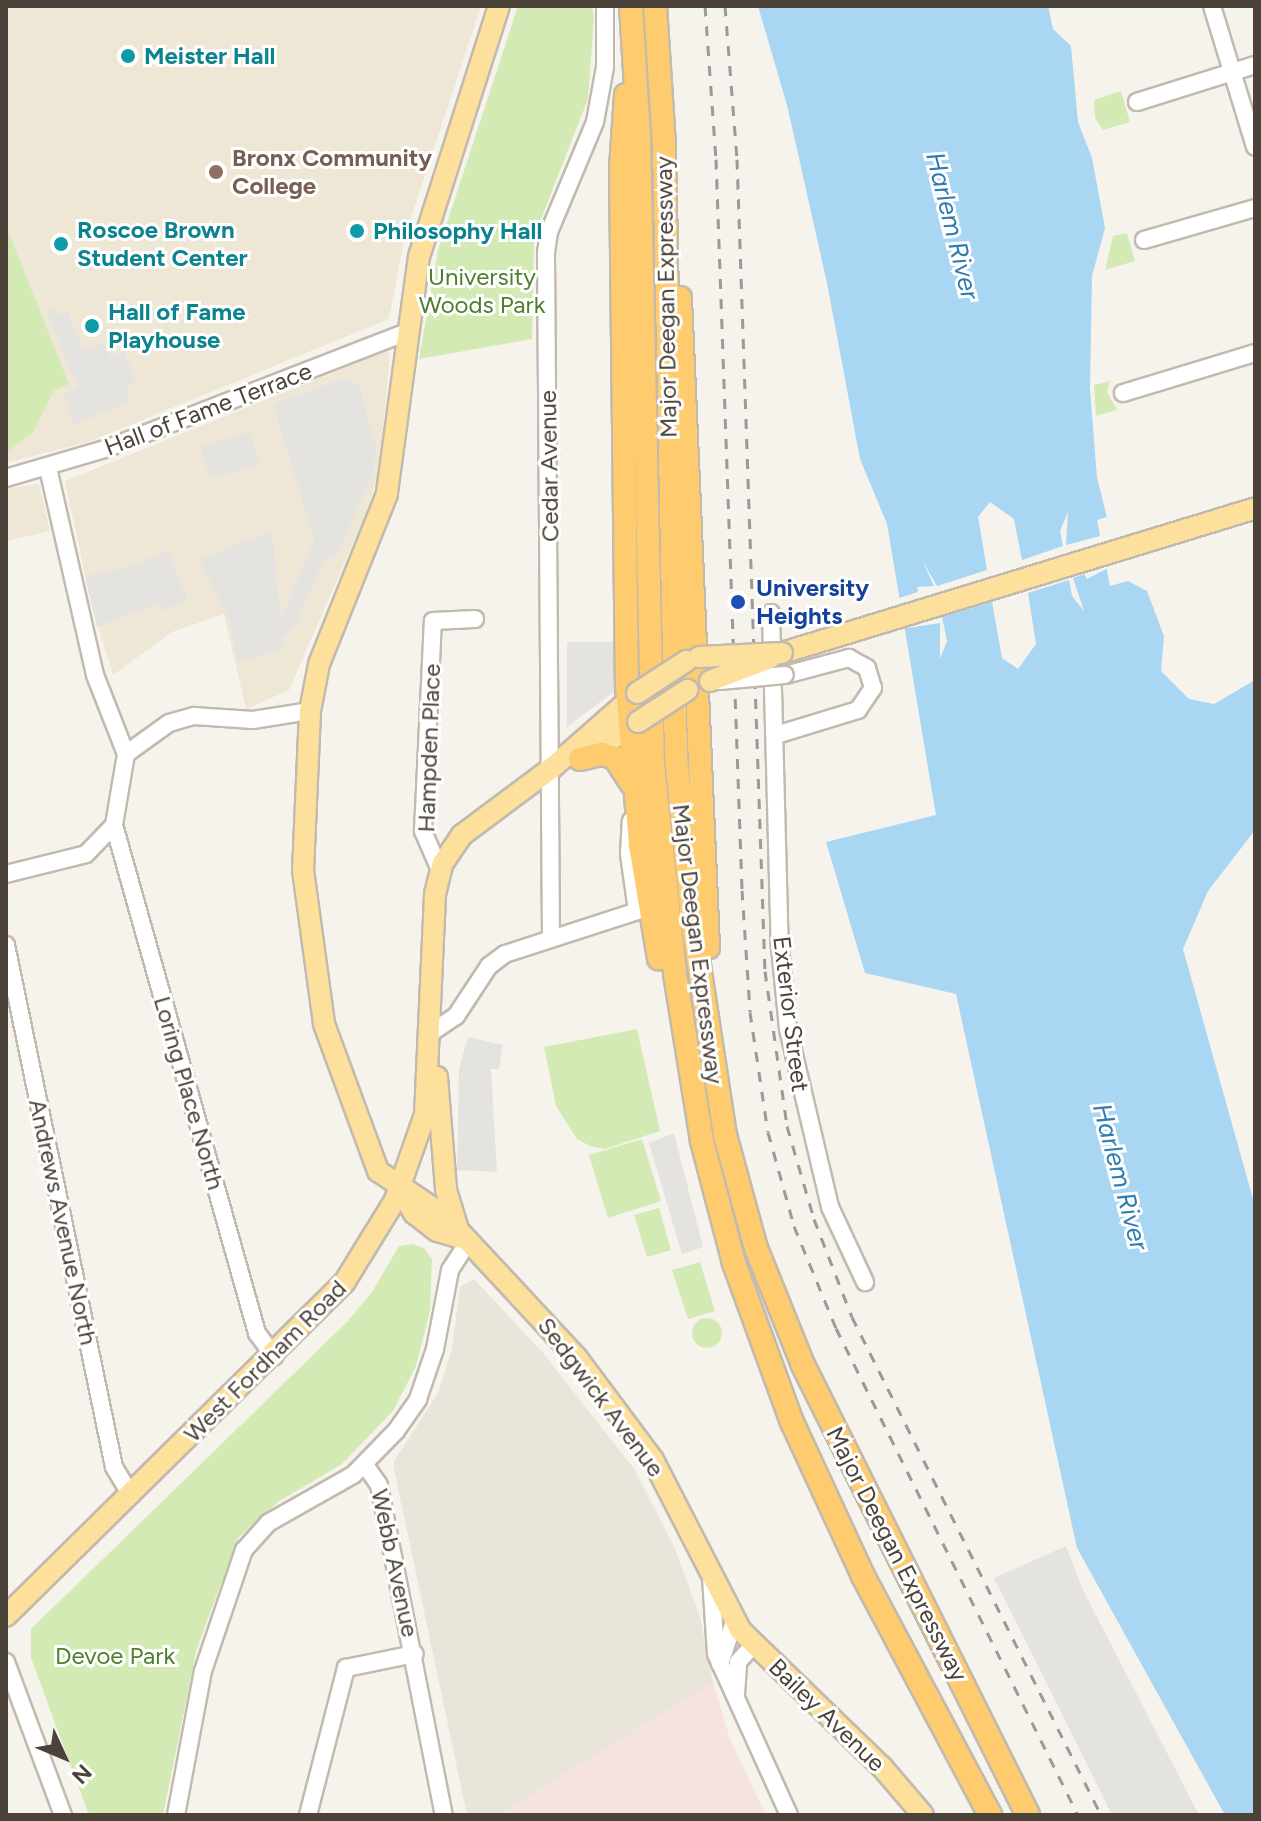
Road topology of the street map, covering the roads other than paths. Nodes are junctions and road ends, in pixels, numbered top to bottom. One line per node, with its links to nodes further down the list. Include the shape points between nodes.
1 (499, 6): 13 (main road, Sedgwick Avenue, via 423,238)
2 (605, 6): 31 (street, Cedar Avenue, via 605,67 595,122 552,222 546,253)
3 (629, 6): 25 (highway, via 621,189); 40 (highway, Major Deegan Expressway, via 639,138 653,764)
4 (655, 6): 8 (highway, Major Deegan Expressway)
5 (1212, 6): 7 (street)
6 (1255, 65): 7 (street)
7 (1232, 72): 9 (street); 10 (street)
8 (662, 102): 22 (highway, via 680,289); 39 (highway, Major Deegan Expressway, via 676,757)
9 (1137, 102)
10 (1255, 147)
11 (1255, 208): 12 (street)
12 (1144, 240)
13 (407, 332): 16 (street, Hall of Fame Terrace); 26 (main road, Sedgwick Avenue, via 387,494 319,664)
14 (1255, 353): 15 (street)
15 (1123, 393)
16 (48, 468): 17 (street, Hall of Fame Terrace); 29 (street, via 95,675)
17 (6, 478)
18 (1255, 508): 21 (main road, West Fordham Road)
19 (771, 613): 28 (street, Exterior Street)
20 (475, 619): 34 (street, Hampden Place, via 433,621 423,831)
21 (783, 652): 22 (main road, West Fordham Road, bridge); 23 (street, via 789,668); 24 (main road, West Fordham Road, bridge)
22 (693, 659): 24 (highway); 25 (main road, West Fordham Road, bridge)
23 (802, 670): 24 (street, bridge); 28 (street, via 855,659 872,676 871,697 855,711)
24 (698, 686): 27 (main road, West Fordham Road, bridge); 39 (highway)
25 (632, 696): 27 (highway); 31 (main road, West Fordham Road)
26 (310, 711): 29 (street, via 253,720 194,716 169,723); 41 (main road, Sedgwick Avenue, via 303,870 314,980 371,1160)
27 (634, 725): 30 (main road, West Fordham Road); 32 (highway)
28 (776, 735): 43 (street, Exterior Street, via 781,968 788,1029 830,1207)
29 (126, 754): 33 (street)
30 (580, 759): 31 (main road, West Fordham Road); 32 (highway, via 602,754 615,758)
31 (552, 768): 34 (main road, West Fordham Road, via 462,835); 36 (street, Cedar Avenue)
32 (634, 797): 36 (street, Major Deegan Expressway, via 628,848 637,911); 40 (highway, via 661,969)
33 (114, 825): 35 (street, via 86,854); 44 (street, Loring Place North, via 257,1333)
34 (440, 870): 38 (main road, West Fordham Road)
35 (6, 874)
36 (551, 937): 38 (street, via 496,959 456,1016)
37 (6, 945): 46 (street, Andrews Avenue North, via 114,1467)
38 (432, 1037): 41 (main road, West Fordham Road, via 427,1104); 42 (main road, via 445,1126 447,1196)
39 (713, 1073): 62 (highway, Major Deegan Expressway, via 744,1209 797,1352)
40 (694, 1099): 61 (highway, Major Deegan Expressway, via 730,1250 792,1422 863,1576)
41 (400, 1189): 42 (main road, Sedgwick Avenue, via 414,1213 437,1231); 44 (main road, West Fordham Road, via 339,1291)
42 (464, 1241): 45 (street, Webb Avenue, via 450,1270 435,1349 418,1399); 47 (main road, Sedgwick Avenue, via 577,1358 653,1460)
43 (865, 1282)
44 (274, 1356): 46 (main road, West Fordham Road)
45 (365, 1465): 51 (street, Webb Avenue, via 379,1485); 56 (street, via 335,1490 268,1523 244,1550 203,1671)
46 (131, 1495): 48 (main road, West Fordham Road)
47 (711, 1577): 49 (main road, Sedgwick Avenue); 53 (street, Sedgwick Avenue)
48 (6, 1616)
49 (732, 1618): 50 (main road, Bailey Avenue); 53 (street)
50 (754, 1644): 54 (street, via 738,1662); 60 (main road, Bailey Avenue, via 882,1767)
51 (415, 1654): 57 (street, via 346,1668); 58 (street, Webb Avenue)
52 (6, 1662): 55 (street)
53 (720, 1664): 54 (street, Sedgwick Avenue)
54 (736, 1695): 59 (street, Sedgwick Avenue)
55 (63, 1815)
56 (176, 1815)
57 (308, 1815)
58 (444, 1815)
59 (789, 1815)
60 (923, 1815)
61 (990, 1815)
62 (1028, 1815)

